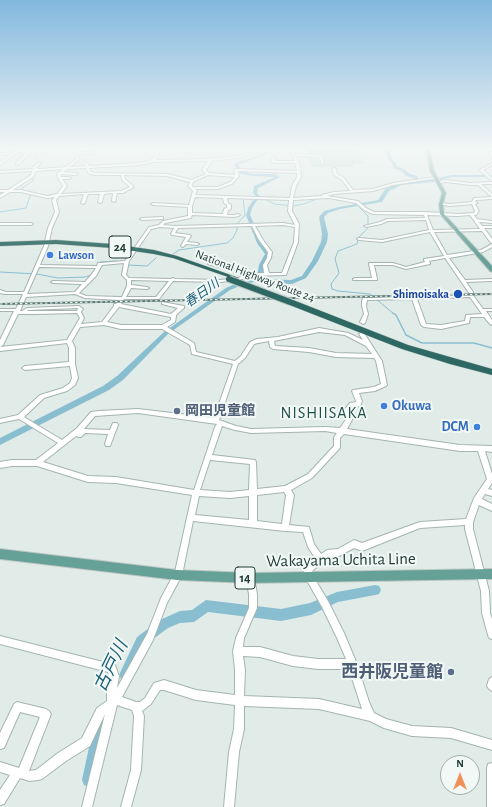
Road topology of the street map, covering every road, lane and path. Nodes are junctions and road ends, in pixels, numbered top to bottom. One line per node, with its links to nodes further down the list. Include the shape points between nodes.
1 (479, 184): 26 (street)
2 (19, 185): 13 (street)
3 (64, 185): 19 (street)
4 (129, 185): 15 (street, via 132,188 124,192)
5 (190, 185): 11 (street)
6 (227, 185): 11 (street, via 218,188)
7 (295, 185): 23 (street)
8 (347, 185): 14 (street)
9 (391, 185): 14 (street, via 373,190)
10 (439, 185): 32 (main road, via 444,192)
11 (193, 188): 20 (street)
12 (0, 191): 13 (street)
13 (10, 191): 19 (street, via 42,197); 21 (street)
14 (352, 191): 25 (street)
15 (115, 192): 16 (street); 27 (street)
16 (102, 193): 17 (street); 28 (street)
17 (86, 194): 19 (street); 29 (street)
18 (304, 194): 24 (street)
19 (59, 195): 58 (street, via 54,200 57,212)
20 (193, 196): 22 (street); 33 (street)
21 (0, 197)
22 (225, 198): 23 (street); 38 (street, via 229,209)
23 (291, 199): 24 (street); 50 (street, via 290,211)
24 (305, 199): 25 (street)
25 (314, 199): 35 (street, via 334,198 357,202 368,212 373,213)
26 (492, 199): 30 (street)
27 (114, 201)
28 (100, 202)
29 (83, 203)
30 (473, 203): 32 (street); 40 (street, via 477,211)
31 (153, 204): 34 (street)
32 (441, 204): 37 (main road)
33 (190, 206): 34 (street); 36 (street)
34 (164, 209): 41 (street)
35 (425, 213): 37 (street); 43 (street)
36 (190, 214): 38 (street); 48 (street, via 188,218)
37 (442, 214): 40 (street); 56 (main road)
38 (225, 215): 39 (street)
39 (238, 215)
40 (472, 215): 44 (street)
41 (162, 218): 42 (street); 48 (street)
42 (142, 219)
43 (427, 219): 51 (street, via 387,220); 55 (street)
44 (475, 220): 45 (street); 54 (street)
45 (492, 222)
46 (0, 224): 47 (street)
47 (31, 224)
48 (161, 225): 52 (street); 62 (street, via 150,228)
49 (251, 225): 50 (street); 52 (street); 70 (street, via 270,252 265,265)
50 (297, 226): 70 (street, via 296,242 286,271 281,276)
51 (366, 226)
52 (177, 227): 59 (street, via 173,234 189,236 184,245)
53 (492, 227): 54 (street)
54 (483, 229): 56 (street); 60 (street)
55 (431, 231): 56 (street); 57 (street, via 382,241); 64 (street)
56 (456, 231): 63 (main road)
57 (359, 239)
58 (46, 244): 61 (highway, National Highway Route 24 / 24); 62 (highway, National Highway Route 24 / 24); 67 (street)
59 (197, 244)
60 (492, 244): 63 (street)
61 (0, 245)
62 (135, 250): 66 (street); 88 (highway, National Highway Route 24 / 24, bridge, via 233,278)
63 (476, 253): 64 (street); 69 (main road)
64 (447, 258): 74 (street, via 426,260 428,263 406,268 393,264 371,264 375,279); 76 (street)
65 (210, 263): 71 (street)
66 (125, 264): 68 (street, via 104,263); 72 (street, via 124,275)
67 (38, 266): 68 (street); 85 (street)
68 (97, 267): 79 (street, via 94,275)
69 (492, 270)
70 (267, 275): 71 (street)
71 (247, 276): 73 (street, via 220,281)
72 (128, 279): 73 (street); 80 (street)
73 (173, 279): 87 (street, via 157,298)
74 (355, 279)
75 (492, 280): 76 (street)
76 (464, 281): 84 (street)
77 (53, 282): 78 (street)
78 (76, 283): 79 (street); 83 (street)
79 (86, 283): 83 (street, via 78,292)
80 (129, 286): 81 (street); 87 (street)
81 (147, 288)
82 (0, 291): 85 (street)
83 (74, 292): 85 (street); 87 (street, via 85,297)
84 (471, 292)
85 (25, 295): 94 (street)
86 (414, 297): 92 (street, via 471,296); 96 (street, via 426,326 464,324 468,316); 97 (street, via 366,299)
87 (122, 299): 90 (street)
88 (293, 301): 112 (highway, National Highway Route 24 / 24, via 431,352); 113 (highway, National Highway Route 24 / 24, via 405,347)
89 (164, 303): 95 (street, via 182,307)
90 (116, 305): 95 (street); 98 (street)
91 (0, 310): 94 (street)
92 (482, 310): 93 (street); 96 (street)
93 (492, 310)
94 (19, 312): 100 (street, via 78,312 82,318); 105 (street)
95 (173, 315): 101 (street, via 173,321)
96 (486, 315): 99 (street)
97 (363, 322)
98 (104, 323): 100 (street); 101 (street, via 121,327)
99 (492, 323)
100 (78, 326): 104 (street)
101 (164, 328): 109 (street, via 192,344 194,353)
102 (362, 334): 106 (street)
103 (271, 340): 106 (street, via 325,330 346,334); 108 (street, via 273,347 336,355); 109 (street, via 252,343 244,357)
104 (68, 341): 107 (street); 110 (street, via 72,348)
105 (0, 345)
106 (368, 345): 108 (street)
107 (0, 349)
108 (376, 356): 118 (street, via 381,365 384,385 375,389 355,391 359,401 348,409 350,418)
109 (236, 363): 116 (street)
110 (72, 364): 111 (street); 114 (street, via 76,378 73,384 65,390 42,396)
111 (25, 368)
112 (492, 369)
113 (492, 372)
114 (23, 418): 115 (street); 120 (street)
115 (0, 421)
116 (218, 423): 118 (street, via 251,431); 120 (street, via 138,411 99,413 93,414 80,430); 124 (street)
117 (115, 424): 119 (street)
118 (342, 431): 122 (street); 128 (street, via 337,437 337,447 310,476)
119 (113, 432): 120 (street, via 97,434 83,431 74,439); 121 (street)
120 (66, 441): 125 (street)
121 (108, 444)
122 (481, 449): 123 (street); 127 (street)
123 (492, 450)
124 (208, 457): 130 (street); 131 (street, via 253,462)
125 (37, 463): 126 (street, via 12,462); 130 (street, via 88,479 116,480)
126 (0, 465)
127 (490, 473): 129 (street, via 490,479)
128 (286, 489): 131 (street); 138 (street, via 290,495)
129 (483, 491): 132 (street); 133 (street)
130 (196, 493): 131 (street); 135 (street)
131 (252, 493): 137 (street)
132 (492, 493)
133 (477, 500): 134 (street); 136 (street)
134 (492, 508)
135 (191, 518): 137 (street); 143 (street)
136 (469, 522): 140 (street, via 420,525 362,547 354,544); 141 (street)
137 (253, 524): 138 (street)
138 (285, 528): 140 (street, via 306,529)
139 (0, 554): 143 (main road, Wakayama Uchita Line / 14)
140 (320, 559): 144 (street, via 308,570)
141 (480, 574): 142 (main road, Wakayama Uchita Line / 14); 144 (main road, Wakayama Uchita Line / 14); 146 (street)
142 (492, 574)
143 (177, 575): 145 (main road, Wakayama Uchita Line / 14); 152 (street, via 150,637)
144 (309, 577): 145 (main road, Wakayama Uchita Line / 14); 149 (street, via 341,636)
145 (250, 578): 148 (street, via 253,608 240,638)
146 (492, 635)
147 (0, 640): 152 (street, via 112,668)
148 (238, 651): 149 (street, via 260,652 293,661 318,664); 153 (street)
149 (352, 664): 155 (street)
150 (492, 682): 151 (street)
151 (492, 686)
152 (113, 701): 154 (street); 160 (street, via 100,711 86,742 38,775); 163 (street)
153 (240, 702): 154 (street, via 196,695 164,685 157,686 148,701); 155 (street, via 319,704); 165 (street)
154 (136, 707): 164 (street, via 139,716 136,770)
155 (371, 716): 157 (street, via 384,723 412,731 451,733)
156 (0, 744): 160 (street, via 18,707 46,714)
157 (492, 745)
158 (0, 767): 160 (street)
159 (492, 768): 162 (street)
160 (20, 773): 161 (street)
161 (0, 800)
162 (492, 806)
163 (87, 807)
164 (126, 807)
165 (229, 807)

